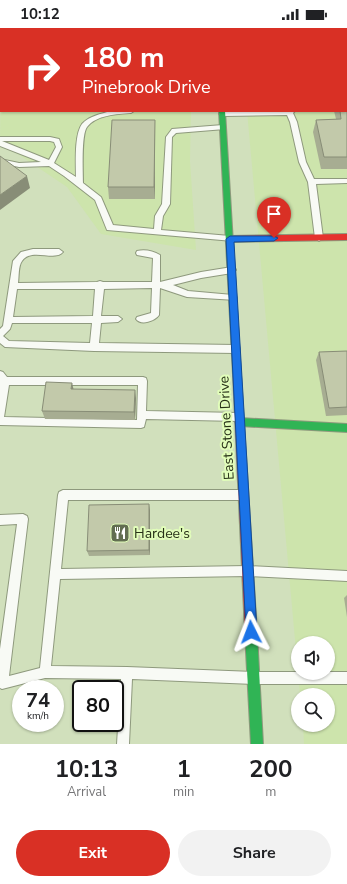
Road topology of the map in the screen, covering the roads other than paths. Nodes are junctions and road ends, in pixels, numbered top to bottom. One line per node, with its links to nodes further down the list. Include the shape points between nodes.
1 (123, 112): 11 (lane, via 106,114 89,122 82,130)
2 (290, 112): 3 (lane); 10 (lane, via 294,119 307,175)
3 (222, 113): 4 (main road, East Stone Drive)
4 (223, 127): 12 (lane, via 174,131 170,137 166,204 159,216); 15 (main road, East Stone Drive)
5 (0, 139): 8 (lane, via 57,141 59,147)
6 (0, 144): 8 (lane)
7 (0, 161): 8 (lane, via 19,165)
8 (50, 164): 11 (lane)
9 (347, 181): 10 (lane)
10 (312, 182): 14 (lane)
11 (79, 184): 12 (lane, via 98,199 110,228)
12 (157, 232): 15 (lane)
13 (347, 237): 14 (main road)
14 (319, 238): 15 (main road)
15 (230, 239): 18 (main road, East Stone Drive)
16 (59, 252): 21 (lane, via 24,254 17,260)
17 (140, 253): 20 (lane, via 157,257)
18 (232, 270): 20 (lane); 22 (main road, East Stone Drive)
19 (100, 284): 20 (lane); 21 (lane); 23 (lane)
20 (159, 285): 22 (lane, via 187,294); 25 (lane, via 155,315)
21 (13, 286): 26 (lane)
22 (233, 298): 30 (main road, East Stone Drive)
23 (96, 319): 24 (lane); 26 (lane); 29 (lane)
24 (118, 319)
25 (140, 319)
26 (8, 320): 27 (lane)
27 (0, 334)
28 (0, 339): 29 (lane, via 8,344)
29 (94, 347): 30 (lane)
30 (236, 349): 34 (main road, East Stone Drive)
31 (2, 378): 32 (lane, via 143,381); 33 (lane)
32 (142, 415): 34 (lane); 35 (lane, via 141,424)
33 (0, 416)
34 (240, 419): 36 (main road); 37 (main road, East Stone Drive)
35 (0, 421)
36 (347, 428)
37 (244, 495): 39 (main road, East Stone Drive); 40 (lane, via 63,495)
38 (0, 520): 46 (lane, via 22,519)
39 (248, 571): 40 (lane); 41 (lane); 44 (main road, East Stone Drive)
40 (55, 574): 42 (lane)
41 (347, 576)
42 (45, 672): 43 (lane); 46 (lane)
43 (126, 673): 44 (lane); 47 (lane)
44 (254, 678): 45 (lane); 48 (main road, East Stone Drive)
45 (347, 678)
46 (1, 685)
47 (123, 744)
48 (257, 744)

